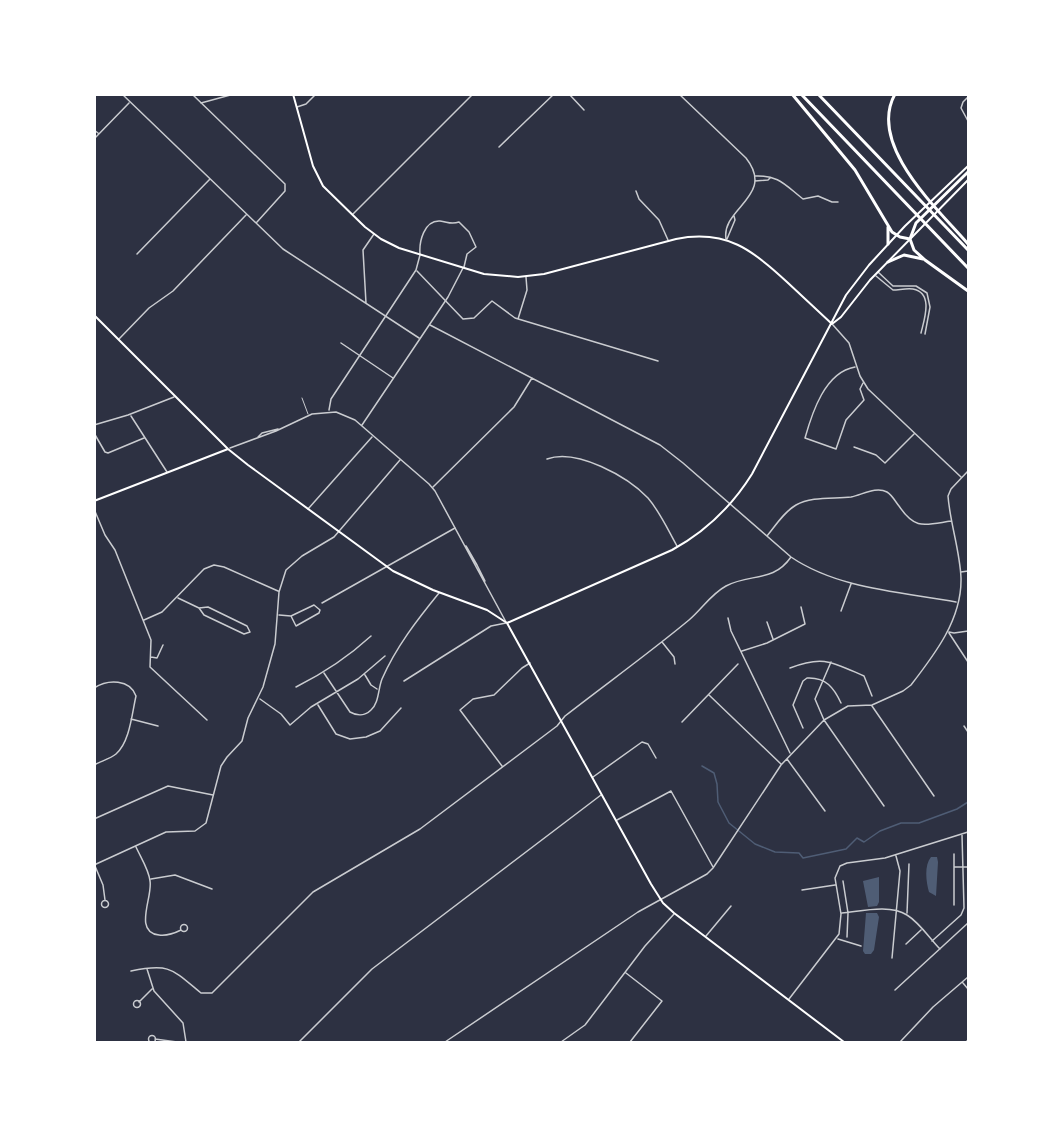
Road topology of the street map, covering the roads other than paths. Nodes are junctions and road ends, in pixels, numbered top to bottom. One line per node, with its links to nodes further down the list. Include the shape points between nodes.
1 (122, 94): 15 (street)
2 (192, 94): 16 (street)
3 (234, 94): 16 (street)
4 (293, 94): 17 (main road)
5 (316, 94): 17 (street)
6 (473, 94): 34 (street)
7 (554, 94): 23 (street)
8 (569, 94): 18 (street)
9 (679, 94): 26 (street, via 746,158)
10 (792, 94): 37 (highway, via 855,170)
11 (801, 94): 51 (highway)
12 (818, 94): 45 (highway)
13 (895, 94): 44 (highway, via 888,115 897,157)
14 (969, 97): 19 (street, via 961,108)
15 (130, 102): 21 (street); 28 (street)
16 (201, 104): 36 (street, via 285,184 286,188)
17 (296, 107): 34 (main road, via 317,176)
18 (584, 110)
19 (969, 121)
20 (94, 130): 21 (street)
21 (99, 134): 22 (street)
22 (94, 139)
23 (499, 147)
24 (969, 166): 39 (main road)
25 (969, 172): 40 (highway, via 916,223)
26 (754, 176): 27 (street); 30 (street)
27 (770, 178): 30 (street); 32 (street, via 780,180 803,199 818,196)
28 (210, 179): 33 (street); 46 (street)
29 (969, 180): 40 (main road)
30 (755, 181): 35 (street)
31 (636, 191): 42 (street, via 659,220)
32 (838, 202)
33 (247, 214): 36 (street); 66 (street, via 173,291)
34 (352, 215): 38 (main road)
35 (735, 216): 41 (street); 41 (street, via 725,233)
36 (256, 223): 58 (street, via 284,249)
37 (888, 226): 39 (highway); 43 (highway)
38 (374, 234): 47 (main road); 58 (street, via 363,250)
39 (896, 235): 40 (highway); 43 (main road)
40 (910, 239): 48 (highway, via 914,250); 49 (main road)
41 (726, 240): 42 (main road, via 697,236); 62 (main road, via 759,256)
42 (668, 241): 55 (main road)
43 (888, 244): 62 (main road, via 846,295)
44 (969, 244)
45 (969, 250)
46 (137, 254)
47 (420, 255): 50 (main road); 50 (street, via 422,236 431,224 459,222 476,247 467,254); 52 (street)
48 (925, 260): 49 (highway, via 904,255); 56 (highway)
49 (888, 262): 53 (main road)
50 (463, 268): 55 (main road, via 496,276); 57 (street)
51 (969, 268)
52 (416, 270): 57 (street); 60 (street)
53 (878, 272): 54 (main road); 65 (street, via 893,286 916,286 927,293 930,307)
54 (875, 276): 62 (main road); 64 (street, via 892,290 914,289 921,293 926,308)
55 (526, 277): 61 (street, via 527,290)
56 (969, 291)
57 (446, 300): 61 (street, via 469,320 492,301); 63 (street)
58 (366, 303): 60 (street)
59 (95, 316): 66 (main road)
60 (387, 316): 67 (street); 69 (street)
61 (519, 319): 70 (street)
62 (832, 324): 71 (street, via 849,343); 95 (main road, via 752,474)
63 (429, 325): 67 (street); 72 (street)
64 (921, 333)
65 (925, 334)
66 (118, 339): 75 (main road)
67 (420, 339): 73 (street)
68 (342, 343): 69 (street)
69 (360, 355): 73 (street); 77 (street, via 331,399)
70 (658, 361)
71 (857, 367): 74 (street); 74 (street, via 841,371 830,383 805,438 836,449 846,420 864,400 860,386)
72 (532, 378): 93 (street, via 514,407); 95 (street, via 660,445)
73 (393, 379): 81 (street)
74 (863, 383): 83 (street)
75 (175, 397): 78 (street); 87 (main road)
76 (302, 398): 79 (lane)
77 (329, 411): 79 (street); 81 (street, via 346,415)
78 (130, 415): 80 (street); 85 (street)
79 (309, 415): 87 (street)
80 (94, 425)
81 (362, 426): 84 (street)
82 (94, 433): 85 (street, via 108,453)
83 (915, 434): 86 (street, via 885,463); 92 (street)
84 (373, 436): 88 (street); 97 (street)
85 (145, 438): 91 (street)
86 (854, 447)
87 (228, 449): 91 (main road); 97 (main road)
88 (400, 459): 93 (street); 100 (street)
89 (547, 459): 102 (street, via 585,460 627,481 651,502)
90 (969, 471): 92 (street)
91 (168, 473): 94 (main road)
92 (962, 477): 98 (street, via 948,495)
93 (432, 488): 99 (street)
94 (94, 501)
95 (730, 504): 101 (street); 102 (main road)
96 (94, 509): 119 (street)
97 (308, 509): 100 (main road)
98 (951, 521): 101 (street, via 917,524 890,494 879,490 798,503); 106 (street)
99 (456, 528): 104 (street); 121 (street)
100 (339, 531): 104 (main road); 108 (street, via 290,565)
101 (767, 536): 103 (street)
102 (678, 547): 121 (main road)
103 (791, 557): 107 (street, via 819,573); 126 (street, via 774,573 722,588)
104 (387, 566): 109 (main road); 112 (street)
105 (969, 570): 106 (street)
106 (960, 572): 111 (street)
107 (851, 583): 111 (street); 115 (street)
108 (279, 592): 110 (street, via 214,566 204,569); 116 (street)
109 (439, 592): 121 (main road, via 487,610); 143 (street, via 399,646)
110 (177, 597): 114 (street); 119 (street, via 162,612)
111 (957, 602): 123 (street)
112 (322, 603)
113 (801, 607): 125 (street, via 805,624)
114 (200, 608): 114 (street, via 201,613 214,620 244,634 250,632 248,626 208,607)
115 (841, 611)
116 (278, 615): 117 (street); 147 (street, via 273,654)
117 (291, 616): 117 (street, via 314,605 320,610 296,626)
118 (728, 618): 128 (street)
119 (143, 620): 129 (street, via 152,645)
120 (767, 622): 125 (street)
121 (507, 623): 133 (main road); 140 (street, via 491,626)
122 (969, 631): 123 (street)
123 (948, 632): 132 (street); 150 (street, via 911,685)
124 (371, 636): 137 (street)
125 (774, 640): 128 (street)
126 (661, 642): 134 (street); 155 (street)
127 (163, 645): 129 (street, via 157,658)
128 (741, 651): 161 (street)
129 (150, 656): 153 (street, via 152,670)
130 (384, 656): 138 (street)
131 (831, 662): 136 (street, via 810,660); 139 (street); 146 (street, via 864,676)
132 (969, 662)
133 (530, 663): 155 (main road); 166 (street, via 500,691 473,699 460,710)
134 (675, 664)
135 (738, 664): 145 (street)
136 (790, 668)
137 (324, 673): 141 (street); 144 (street)
138 (365, 674): 143 (street, via 372,687); 144 (street)
139 (822, 680): 148 (street, via 833,687); 154 (street, via 815,699); 159 (street, via 807,678 794,700)
140 (404, 681)
141 (296, 687)
142 (94, 688): 152 (street, via 112,682 134,690)
143 (378, 689): 144 (street, via 374,706 360,715 350,712)
144 (336, 692): 149 (street)
145 (709, 695): 156 (street); 165 (street)
146 (872, 696)
147 (259, 698): 149 (street, via 290,725); 168 (street, via 242,741 221,766)
148 (841, 703)
149 (317, 704): 151 (street, via 336,734 350,739 380,731)
150 (872, 705): 154 (street, via 848,706); 170 (street)
151 (401, 708)
152 (130, 719): 157 (street); 164 (street, via 120,749)
153 (207, 720)
154 (824, 720): 161 (street); 171 (street)
155 (561, 721): 166 (street); 167 (main road)
156 (682, 722)
157 (158, 726)
158 (964, 726): 160 (street)
159 (803, 728)
160 (969, 732)
161 (790, 754): 163 (street)
162 (656, 758): 167 (street, via 648,744 642,742)
163 (787, 758): 165 (street); 172 (street)
164 (94, 765)
165 (781, 765): 185 (street)
166 (502, 767): 211 (street, via 420,829 313,892 212,993 201,993 169,969)
167 (592, 778): 169 (main road)
168 (214, 795): 173 (street, via 168,786); 177 (street, via 203,827 190,832 166,832)
169 (601, 795): 174 (main road); 226 (street, via 372,969)
170 (934, 796)
171 (884, 806)
172 (825, 811)
173 (94, 819)
174 (616, 821): 185 (street, via 671,791); 191 (main road)
175 (969, 832): 176 (street)
176 (962, 834): 179 (street); 183 (street)
177 (136, 846): 181 (street); 186 (street)
178 (954, 854): 182 (street)
179 (896, 855): 188 (street, via 842,865 835,875); 195 (street, via 900,871)
180 (909, 864): 199 (street)
181 (94, 865): 192 (street)
182 (954, 867): 183 (street); 193 (street)
183 (963, 867): 184 (street); 206 (street, via 963,911)
184 (969, 867)
185 (713, 868): 191 (street)
186 (150, 880): 189 (street, via 175,875); 201 (street, via 146,926 160,935)
187 (843, 881): 196 (street)
188 (836, 885): 190 (street); 198 (street)
189 (213, 889)
190 (802, 890)
191 (660, 899): 197 (main road); 227 (street)
192 (105, 900)
193 (954, 905)
194 (731, 906): 203 (street)
195 (897, 912): 196 (street); 199 (street); 210 (street)
196 (848, 913): 198 (street); 204 (street)
197 (674, 914): 203 (main road); 213 (street)
198 (841, 914): 205 (street)
199 (906, 914): 202 (street)
200 (969, 923): 209 (street)
201 (181, 930)
202 (922, 930): 206 (street); 207 (street)
203 (705, 937): 219 (main road)
204 (847, 937)
205 (837, 939): 208 (street); 219 (street)
206 (932, 941): 209 (street)
207 (906, 944)
208 (861, 946)
209 (940, 949): 218 (street)
210 (892, 958)
211 (147, 968): 212 (street); 216 (street)
212 (131, 971)
213 (625, 973): 228 (street, via 585,1025); 229 (street, via 662,1001)
214 (969, 977): 215 (street)
215 (962, 982): 217 (street); 234 (street)
216 (153, 988): 220 (street); 225 (street, via 183,1023)
217 (969, 989)
218 (895, 990)
219 (789, 1000): 222 (main road)
220 (139, 1002)
221 (156, 1039): 224 (street)
222 (840, 1039): 232 (street); 233 (main road)
223 (969, 1040): 235 (street)
224 (177, 1042)
225 (186, 1042)
226 (299, 1042)
227 (445, 1042)
228 (561, 1042)
229 (630, 1042)
230 (756, 1042): 231 (street)
231 (761, 1042)
232 (837, 1042)
233 (844, 1042)
234 (900, 1042)
235 (966, 1042)

